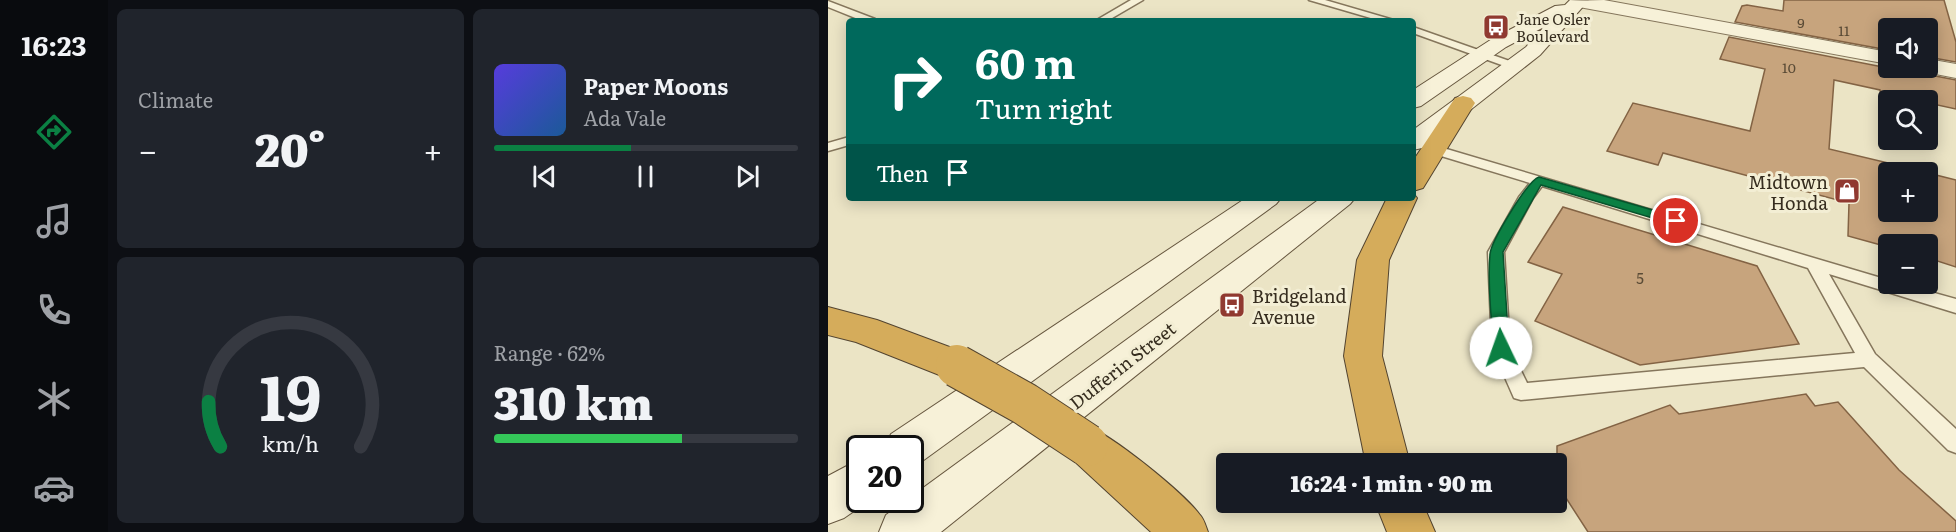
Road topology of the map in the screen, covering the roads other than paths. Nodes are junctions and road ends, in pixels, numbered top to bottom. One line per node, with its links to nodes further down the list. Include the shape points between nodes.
1 (1138, 0): 6 (lane)
2 (1314, 0): 7 (lane)
3 (1580, 1): 9 (main road); 10 (main road); 11 (main road, via 1556,29)
4 (828, 4): 5 (lane)
5 (864, 18)
6 (1105, 18)
7 (1381, 18)
8 (1416, 31): 9 (lane)
9 (1480, 55): 11 (lane); 14 (main road)
10 (1878, 56)
11 (1514, 66): 15 (main road)
12 (1938, 68): 13 (main road)
13 (1956, 71)
14 (1416, 99)
15 (1463, 103): 17 (highway)
16 (846, 142): 18 (lane)
17 (1423, 146): 19 (highway); 20 (lane)
18 (828, 147)
19 (1416, 171)
20 (1539, 181): 24 (lane); 27 (lane, via 1496,252 1501,348 1521,392)
21 (1336, 201): 34 (main road, Dufferin Street)
22 (1401, 201): 30 (highway, via 1374,260 1363,356)
23 (1255, 202): 28 (main road)
24 (1813, 261): 25 (lane); 27 (lane)
25 (1956, 306)
26 (828, 321): 35 (highway, bridge, via 864,330 957,366 1025,404 1087,445)
27 (1868, 359): 29 (lane)
28 (924, 435)
29 (1956, 443)
30 (1385, 453)
31 (846, 490): 32 (main road)
32 (828, 502)
33 (1403, 513): 36 (highway)
34 (903, 532)
35 (1184, 532)
36 (1411, 532)

